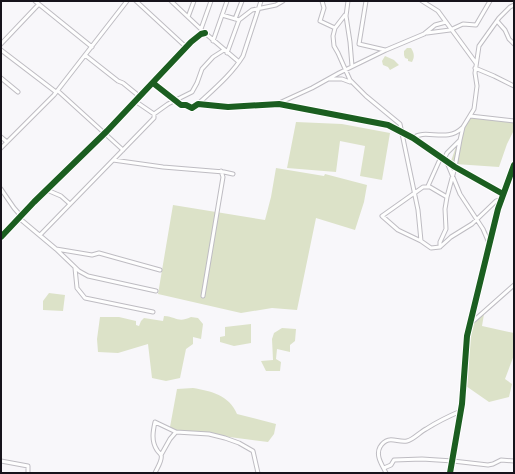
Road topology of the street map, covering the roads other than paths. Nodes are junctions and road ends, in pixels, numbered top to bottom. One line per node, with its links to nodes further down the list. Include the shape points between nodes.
1 (35, 1): 16 (street)
2 (127, 1): 35 (street)
3 (136, 1): 36 (street)
4 (171, 1): 21 (street)
5 (194, 1): 21 (street)
6 (211, 1): 26 (street)
7 (227, 1): 19 (street)
8 (242, 1): 22 (street)
9 (261, 1): 18 (street)
10 (283, 1): 18 (street)
11 (322, 1): 25 (street, via 324,8 320,21)
12 (348, 1): 20 (street)
13 (366, 1): 33 (street)
14 (422, 1): 24 (street, via 438,11)
15 (490, 1): 27 (street, via 476,25 463,24)
16 (39, 4): 32 (street); 35 (street)
17 (514, 5): 23 (street)
18 (258, 8): 22 (street); 41 (street)
19 (222, 15): 22 (street); 30 (street)
20 (346, 15): 25 (street); 31 (street)
21 (188, 17): 26 (street)
22 (237, 19): 39 (street)
23 (497, 21): 34 (street); 42 (street, via 479,46)
24 (446, 22): 27 (street); 29 (street, via 435,25)
25 (335, 28): 45 (street, via 334,46)
26 (201, 29): 28 (street)
27 (452, 29): 29 (street); 42 (street)
28 (205, 33): 30 (street); 36 (street)
29 (426, 33): 38 (street)
30 (213, 40): 39 (street)
31 (350, 42): 33 (street); 43 (street)
32 (1, 44)
33 (359, 44): 38 (street)
34 (514, 44)
35 (92, 47): 40 (street)
36 (186, 47): 48 (street)
37 (1, 50): 52 (street)
38 (386, 50): 43 (street)
39 (226, 51): 41 (street); 55 (street, via 213,57 202,69 192,92)
40 (85, 55): 52 (street); 53 (street)
41 (239, 62): 56 (street)
42 (476, 63): 44 (street)
43 (352, 66): 45 (street)
44 (475, 68): 50 (street); 59 (street, via 477,89 474,109)
45 (345, 70): 47 (street); 49 (street)
46 (1, 78): 51 (street)
47 (330, 79): 49 (street, via 342,79); 57 (street)
48 (153, 83): 53 (street); 55 (street)
49 (352, 83): 62 (street, via 399,123)
50 (514, 86)
51 (18, 92)
52 (57, 92): 63 (street); 67 (street)
53 (140, 96): 54 (street)
54 (135, 101): 58 (street); 63 (street)
55 (176, 101): 56 (street, via 192,108); 58 (street)
56 (198, 104): 57 (street, via 228,107)
57 (276, 104): 62 (street, via 388,125)
58 (154, 114): 69 (street, via 154,118)
59 (470, 116): 60 (street); 61 (street)
60 (514, 121)
61 (463, 127): 65 (street, via 449,134 424,134); 66 (street)
62 (403, 132): 65 (street); 80 (street, via 405,155)
63 (105, 133): 69 (street); 79 (street)
64 (1, 137): 67 (street)
65 (413, 138): 70 (street)
66 (460, 140): 70 (street); 73 (street)
67 (7, 142): 68 (street)
68 (1, 148)
69 (123, 150): 71 (street)
70 (444, 159): 73 (street); 76 (street); 77 (street)
71 (113, 160): 74 (street, via 163,168); 84 (street)
72 (514, 165): 81 (street)
73 (456, 167): 76 (street); 81 (street)
74 (221, 171): 75 (street); 97 (street, via 223,177)
75 (233, 174)
76 (453, 178): 82 (street); 86 (street)
77 (428, 186): 80 (street); 82 (street)
78 (1, 189): 85 (street)
79 (47, 190): 84 (street, via 61,196); 85 (street)
80 (414, 194): 89 (street); 89 (street, via 382,216 398,230)
81 (503, 194): 83 (street)
82 (447, 197): 91 (street, via 446,228)
83 (502, 198): 86 (street, via 496,200); 90 (street)
84 (70, 204): 88 (street)
85 (20, 217): 87 (street); 88 (street)
86 (477, 220): 90 (street); 91 (street)
87 (2, 234)
88 (40, 235): 92 (street)
89 (421, 241): 91 (street, via 431,248)
90 (490, 244): 99 (street)
91 (440, 247)
92 (56, 250): 93 (street); 94 (street, via 99,254)
93 (75, 268): 96 (street, via 88,276); 98 (street, via 77,288 85,298)
94 (160, 270)
95 (514, 285): 99 (street)
96 (156, 291)
97 (203, 296)
98 (153, 312)
99 (470, 324): 100 (street)
100 (461, 411): 103 (street); 106 (street, via 425,429 408,441 387,440 379,450 380,464)
101 (176, 432): 102 (street); 102 (street, via 155,422 153,439); 109 (street, via 208,434 239,443 253,451)
102 (161, 455): 108 (street)
103 (453, 461): 104 (street, via 488,465 501,460); 106 (street, via 394,460 391,465); 111 (street)
104 (514, 461)
105 (1, 462): 107 (street, via 28,466)
106 (384, 468): 110 (street)
107 (28, 473)
108 (155, 473)
109 (258, 473)
110 (386, 473)
111 (450, 473)

